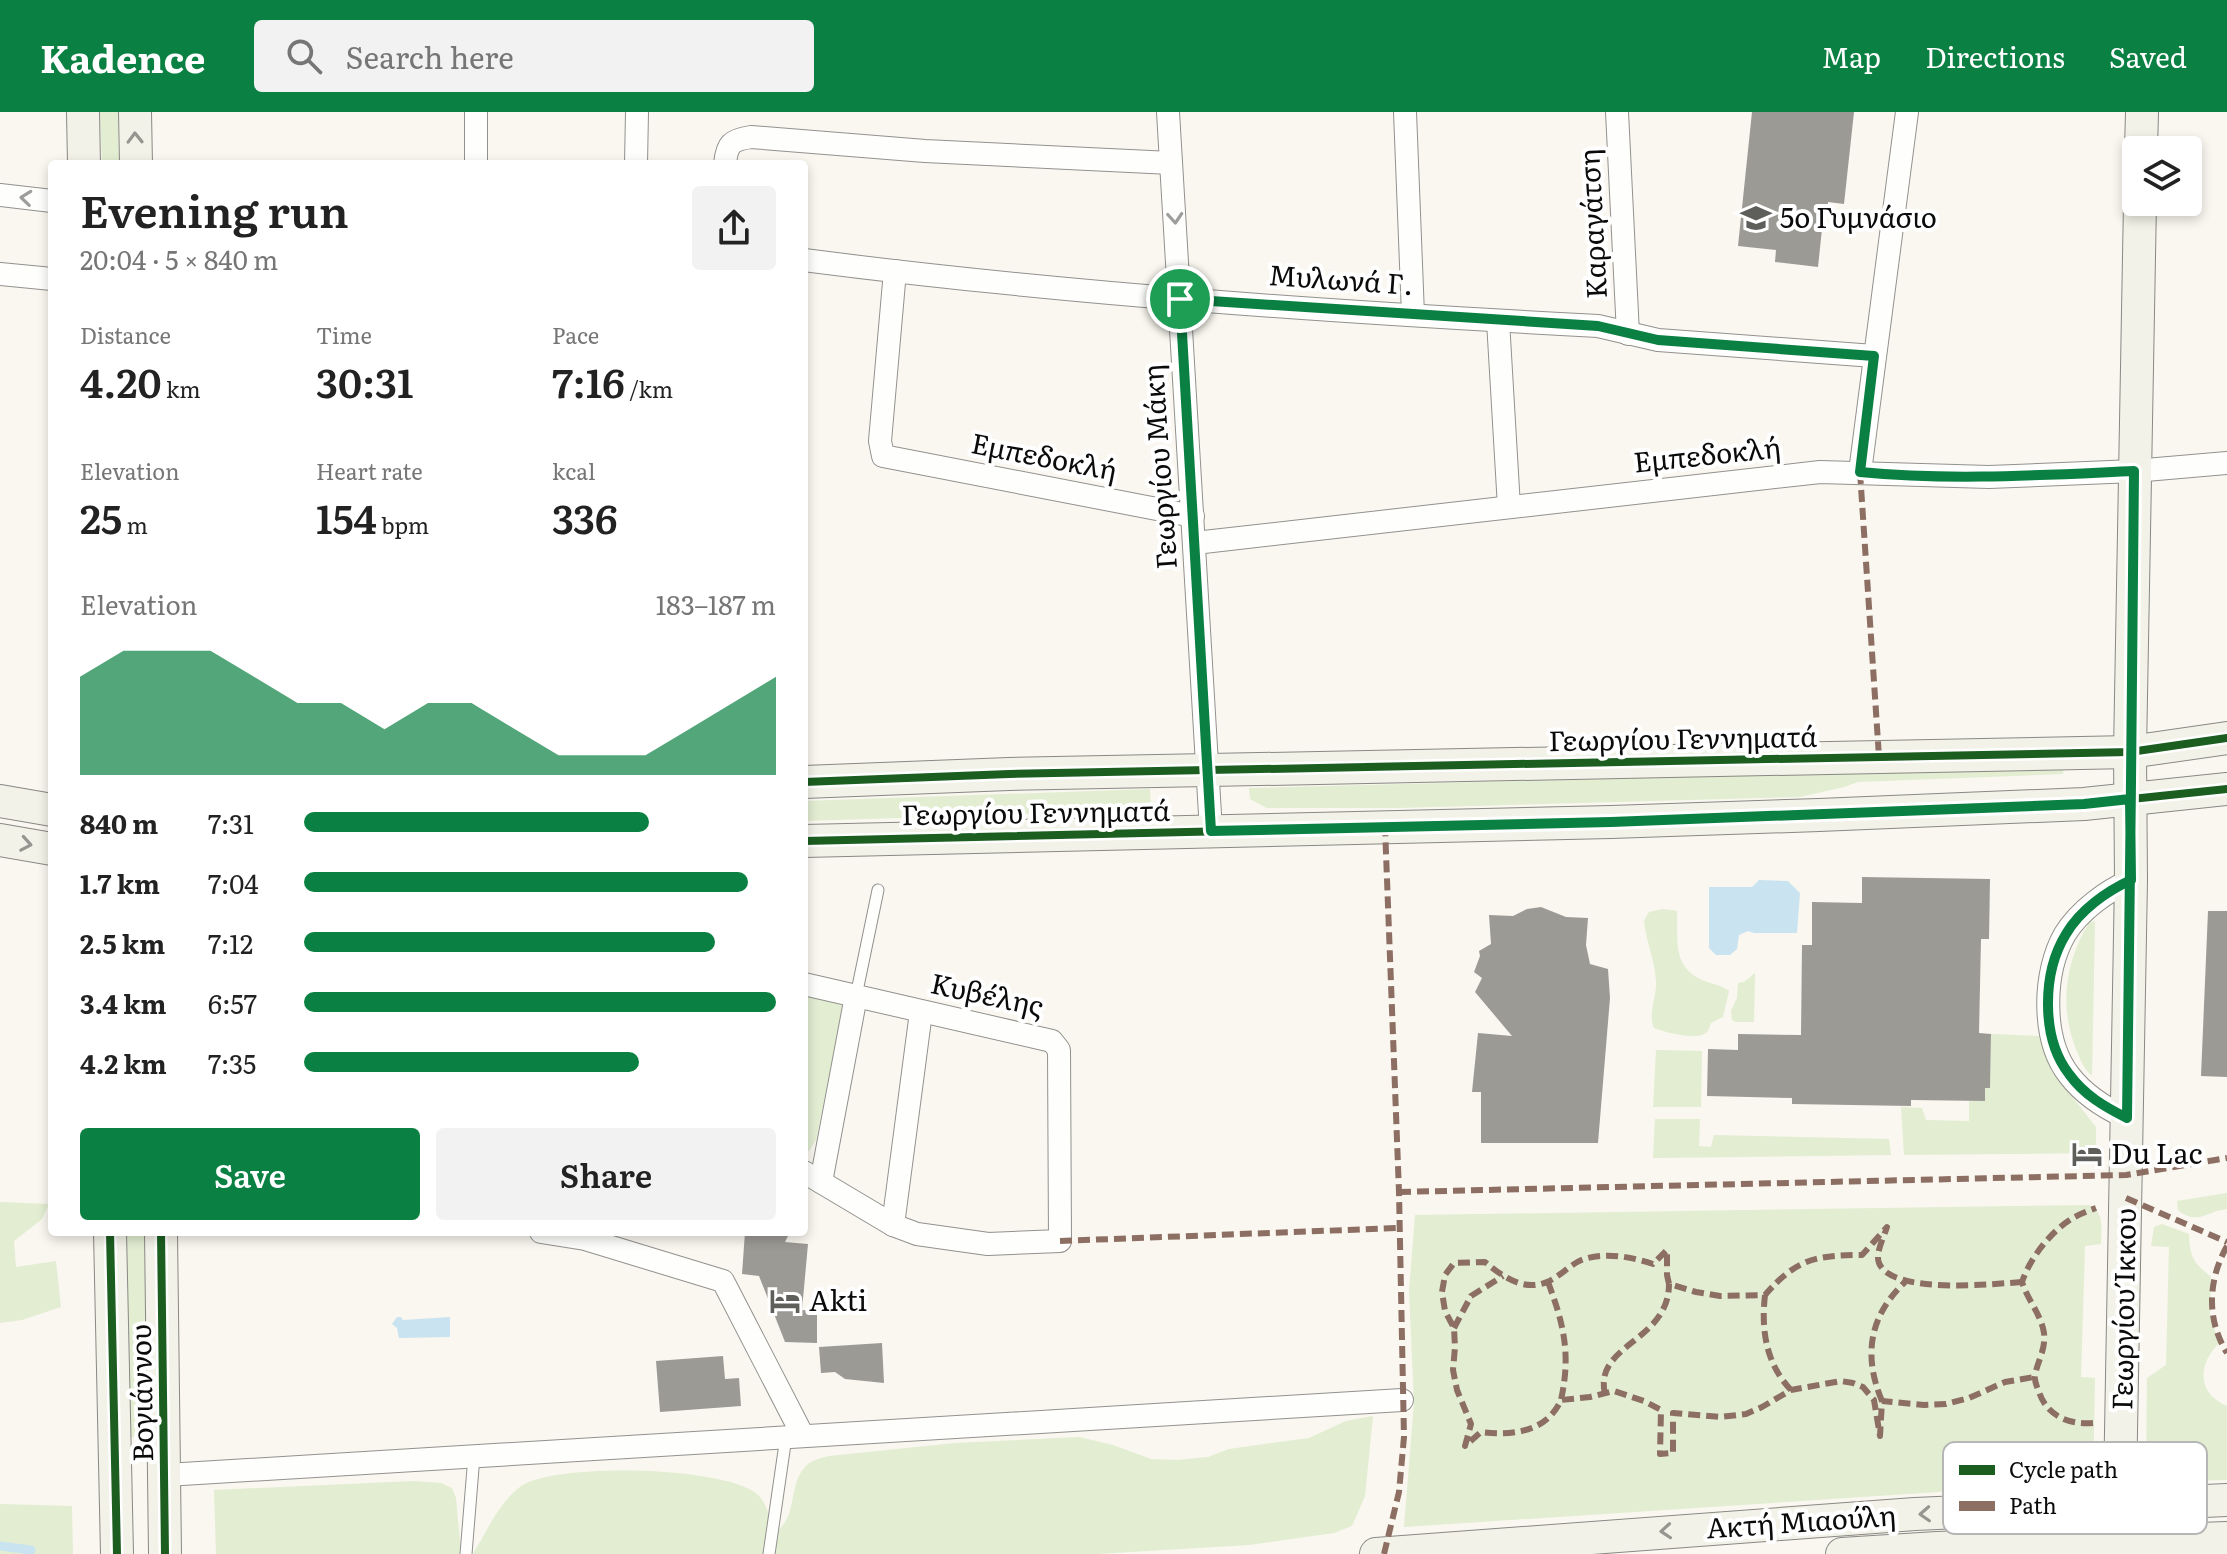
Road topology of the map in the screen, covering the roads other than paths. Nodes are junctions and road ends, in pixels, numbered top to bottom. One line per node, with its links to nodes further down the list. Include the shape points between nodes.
1 (83, 112): 11 (street)
2 (135, 112): 12 (street, one-way to 2)
3 (476, 112): 13 (street)
4 (637, 112): 14 (street)
5 (1168, 112): 16 (street, Γεωργίου Μάκη)
6 (1405, 112): 25 (street)
7 (1617, 112): 27 (street, Καραγάτση)
8 (1907, 112): 28 (street)
9 (2142, 112): 10 (street)
10 (2141, 136)
11 (84, 160)
12 (136, 160)
13 (476, 160)
14 (636, 160)
15 (726, 160): 16 (street, via 733,142 751,137)
16 (1171, 163): 24 (street, Γεωργίου Μάκη, one-way to 24)
17 (0, 195): 18 (street, one-way to 17)
18 (48, 201)
19 (2140, 216): 30 (street, Γεωργίου Ίκκου)
20 (808, 260): 21 (street, Μυλωνά Γ.)
21 (895, 271): 24 (street, Μυλωνά Γ.); 33 (street, Εμπεδοκλή, via 883,456)
22 (0, 274): 23 (street)
23 (48, 279)
24 (1180, 299): 25 (street, Μυλωνά Γ.); 33 (street, Γεωργίου Μάκη)
25 (1413, 315): 26 (street, Μυλωνά Γ.)
26 (1498, 321): 27 (street, Μυλωνά Γ., via 1598,326); 32 (street)
27 (1628, 334): 28 (street, Μυλωνά Γ.)
28 (1874, 356): 31 (street)
29 (2227, 463): 30 (street, Εμπεδοκλή)
30 (2134, 471): 31 (street, Εμπεδοκλή, via 1989,477); 36 (street, Γεωργίου Ίκκου)
31 (1860, 472): 32 (street, Εμπεδοκλή)
32 (1509, 507): 34 (street, Εμπεδοκλή)
33 (1193, 516): 34 (street, Γεωργίου Μάκη)
34 (1195, 543): 37 (street, Γεωργίου Μάκη)
35 (2227, 738): 36 (street, Γεωργίου Γεννηματά)
36 (2130, 752): 37 (street, Γεωργίου Γεννηματά); 40 (street, Γεωργίου Ίκκου)
37 (1209, 770): 38 (street, Γεωργίου Γεννηματά); 43 (street, Γεωργίου Μάκη)
38 (808, 782)
39 (2227, 789): 40 (street, Γεωργίου Γεννηματά)
40 (2130, 799): 43 (street, Γεωργίου Γεννηματά, via 1715,819); 47 (street, Γεωργίου Ίκκου)
41 (0, 801): 42 (street)
42 (48, 809)
43 (1211, 831): 45 (street, Γεωργίου Γεννηματά)
44 (0, 840): 46 (street, one-way to 46)
45 (808, 841)
46 (48, 848)
47 (2131, 880): 52 (street, Γεωργίου Ίκκου); 52 (street, via 2098,900 2066,933 2048,997 2052,1038 2068,1073 2094,1099)
48 (878, 890): 50 (lane)
49 (808, 985): 50 (street, Κυβέλης)
50 (856, 996): 51 (street, Κυβέλης); 53 (street)
51 (921, 1012): 54 (street); 54 (street, Κυβέλης, via 1057,1045 1060,1241 988,1244 917,1234)
52 (2127, 1118): 60 (street, Γεωργίου Ίκκου)
53 (813, 1177): 54 (street)
54 (893, 1225)
55 (110, 1236): 69 (street, Βογιάννου)
56 (161, 1236): 62 (street, Βογιάννου)
57 (586, 1236): 59 (street, via 723,1281)
58 (1402, 1400): 59 (street)
59 (794, 1437): 61 (street); 72 (lane)
60 (2121, 1442)
61 (474, 1456): 62 (street); 71 (lane)
62 (166, 1475): 70 (street, Βογιάννου)
63 (2227, 1500): 64 (street, Ακτή Μιαούλη)
64 (2207, 1501)
65 (1943, 1514): 73 (street, Ακτή Μιαούλη, one-way to 73)
66 (2119, 1534): 68 (street, Γεωργίου Ίκκου)
67 (2227, 1538): 68 (street, Ακτή Μιαούλη)
68 (2119, 1542): 74 (street, Ακτή Μιαούλη)
69 (117, 1554)
70 (165, 1554)
71 (466, 1554)
72 (769, 1554)
73 (1376, 1554)
74 (1842, 1554)

